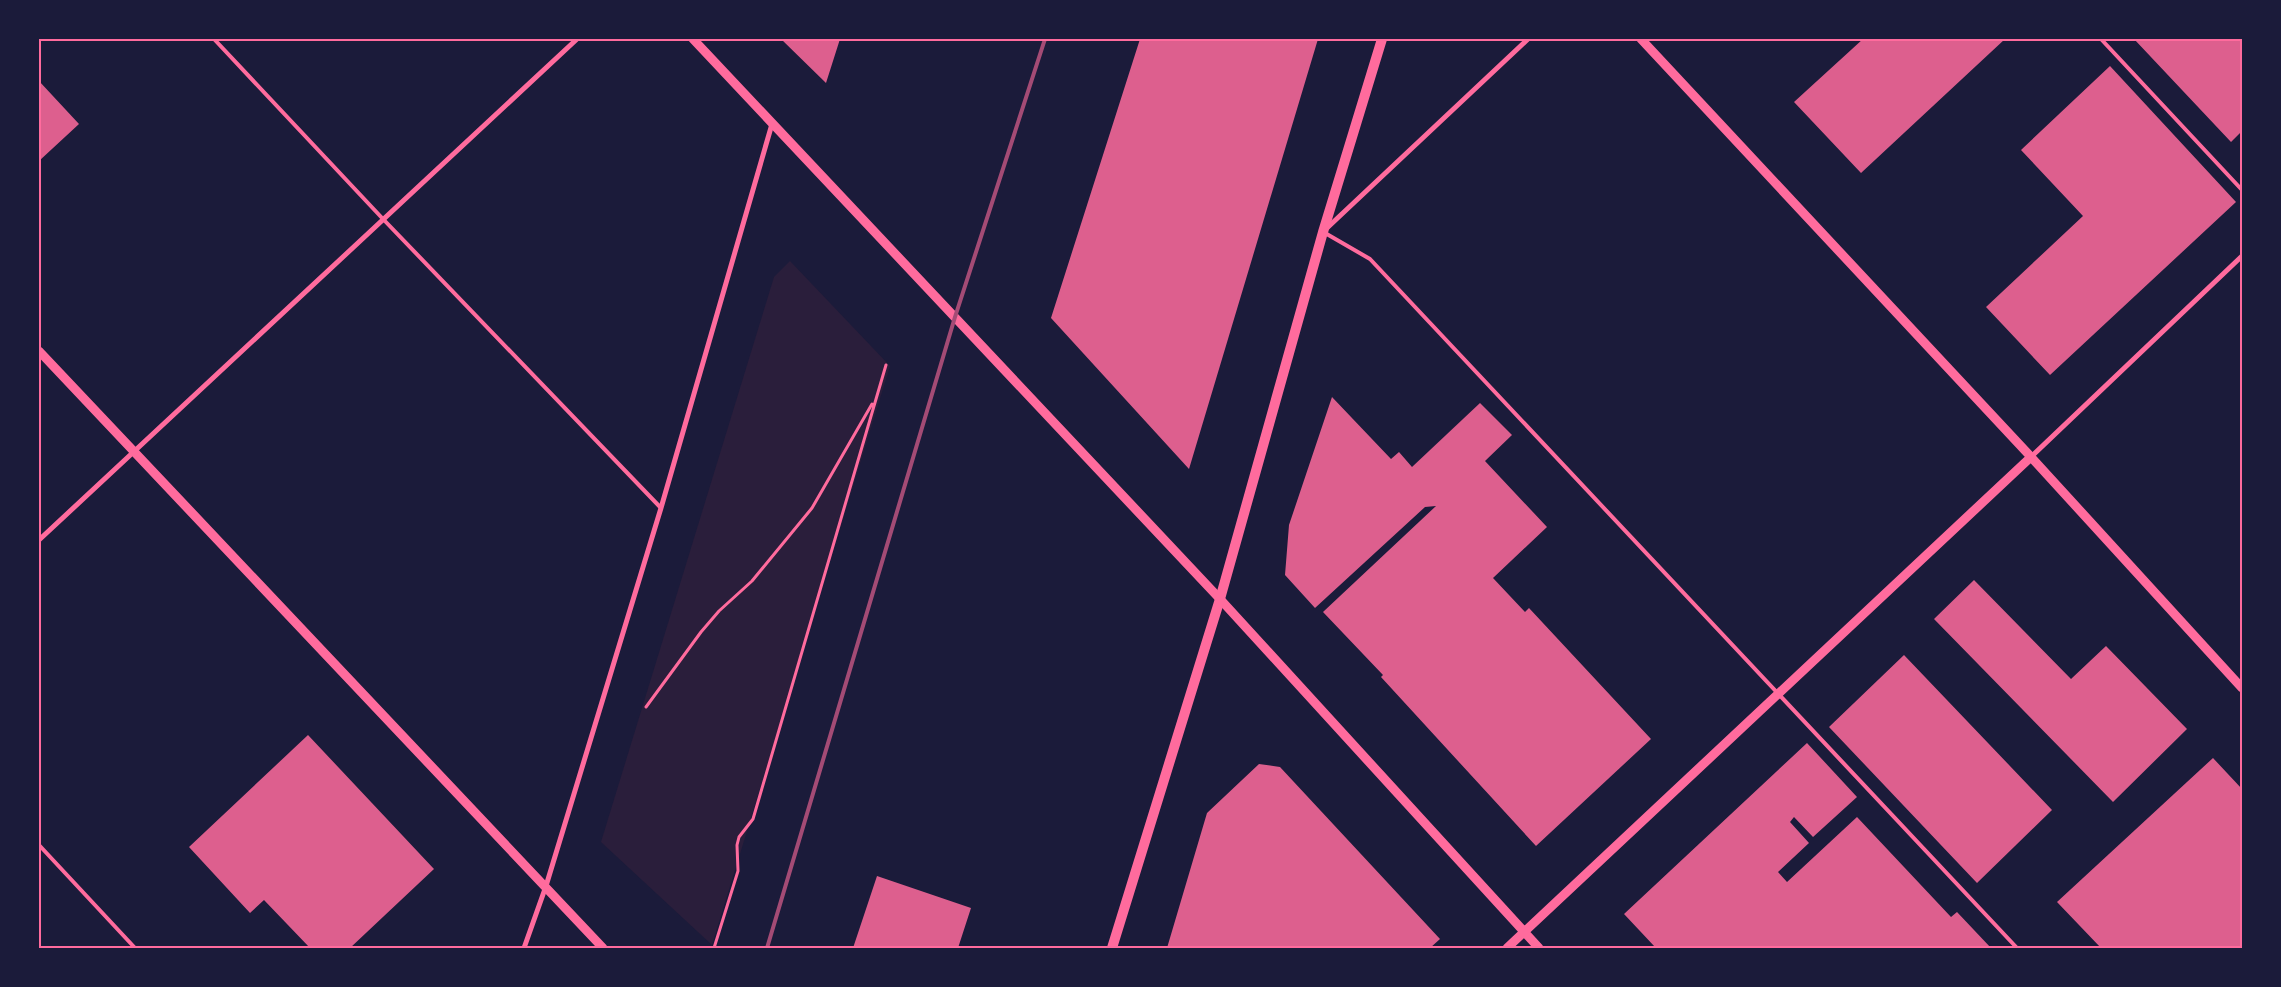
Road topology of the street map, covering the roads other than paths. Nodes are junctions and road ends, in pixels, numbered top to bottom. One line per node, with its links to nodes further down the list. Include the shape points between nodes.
1 (214, 39): 10 (lane)
2 (577, 39): 10 (street)
3 (693, 39): 8 (street)
4 (1382, 39): 11 (main road)
5 (1528, 39): 11 (street)
6 (1641, 39): 15 (street)
7 (2101, 39): 9 (lane)
8 (772, 124): 16 (street); 18 (street)
9 (2242, 190)
10 (383, 219): 14 (street); 16 (lane)
11 (1323, 232): 18 (main road); 20 (lane, via 1370,259)
12 (2242, 256): 15 (street)
13 (39, 351): 14 (street)
14 (133, 452): 17 (street); 22 (street)
15 (2031, 457): 19 (street); 20 (street)
16 (661, 508): 22 (street)
17 (39, 540)
18 (1220, 599): 23 (street); 27 (main road)
19 (2242, 688)
20 (1778, 694): 23 (street); 30 (lane)
21 (39, 846): 24 (lane)
22 (546, 886): 25 (street); 26 (street)
23 (1524, 933): 28 (street); 29 (street)
24 (135, 948)
25 (524, 948)
26 (604, 948)
27 (1112, 948)
28 (1507, 948)
29 (1538, 948)
30 (2017, 948)

